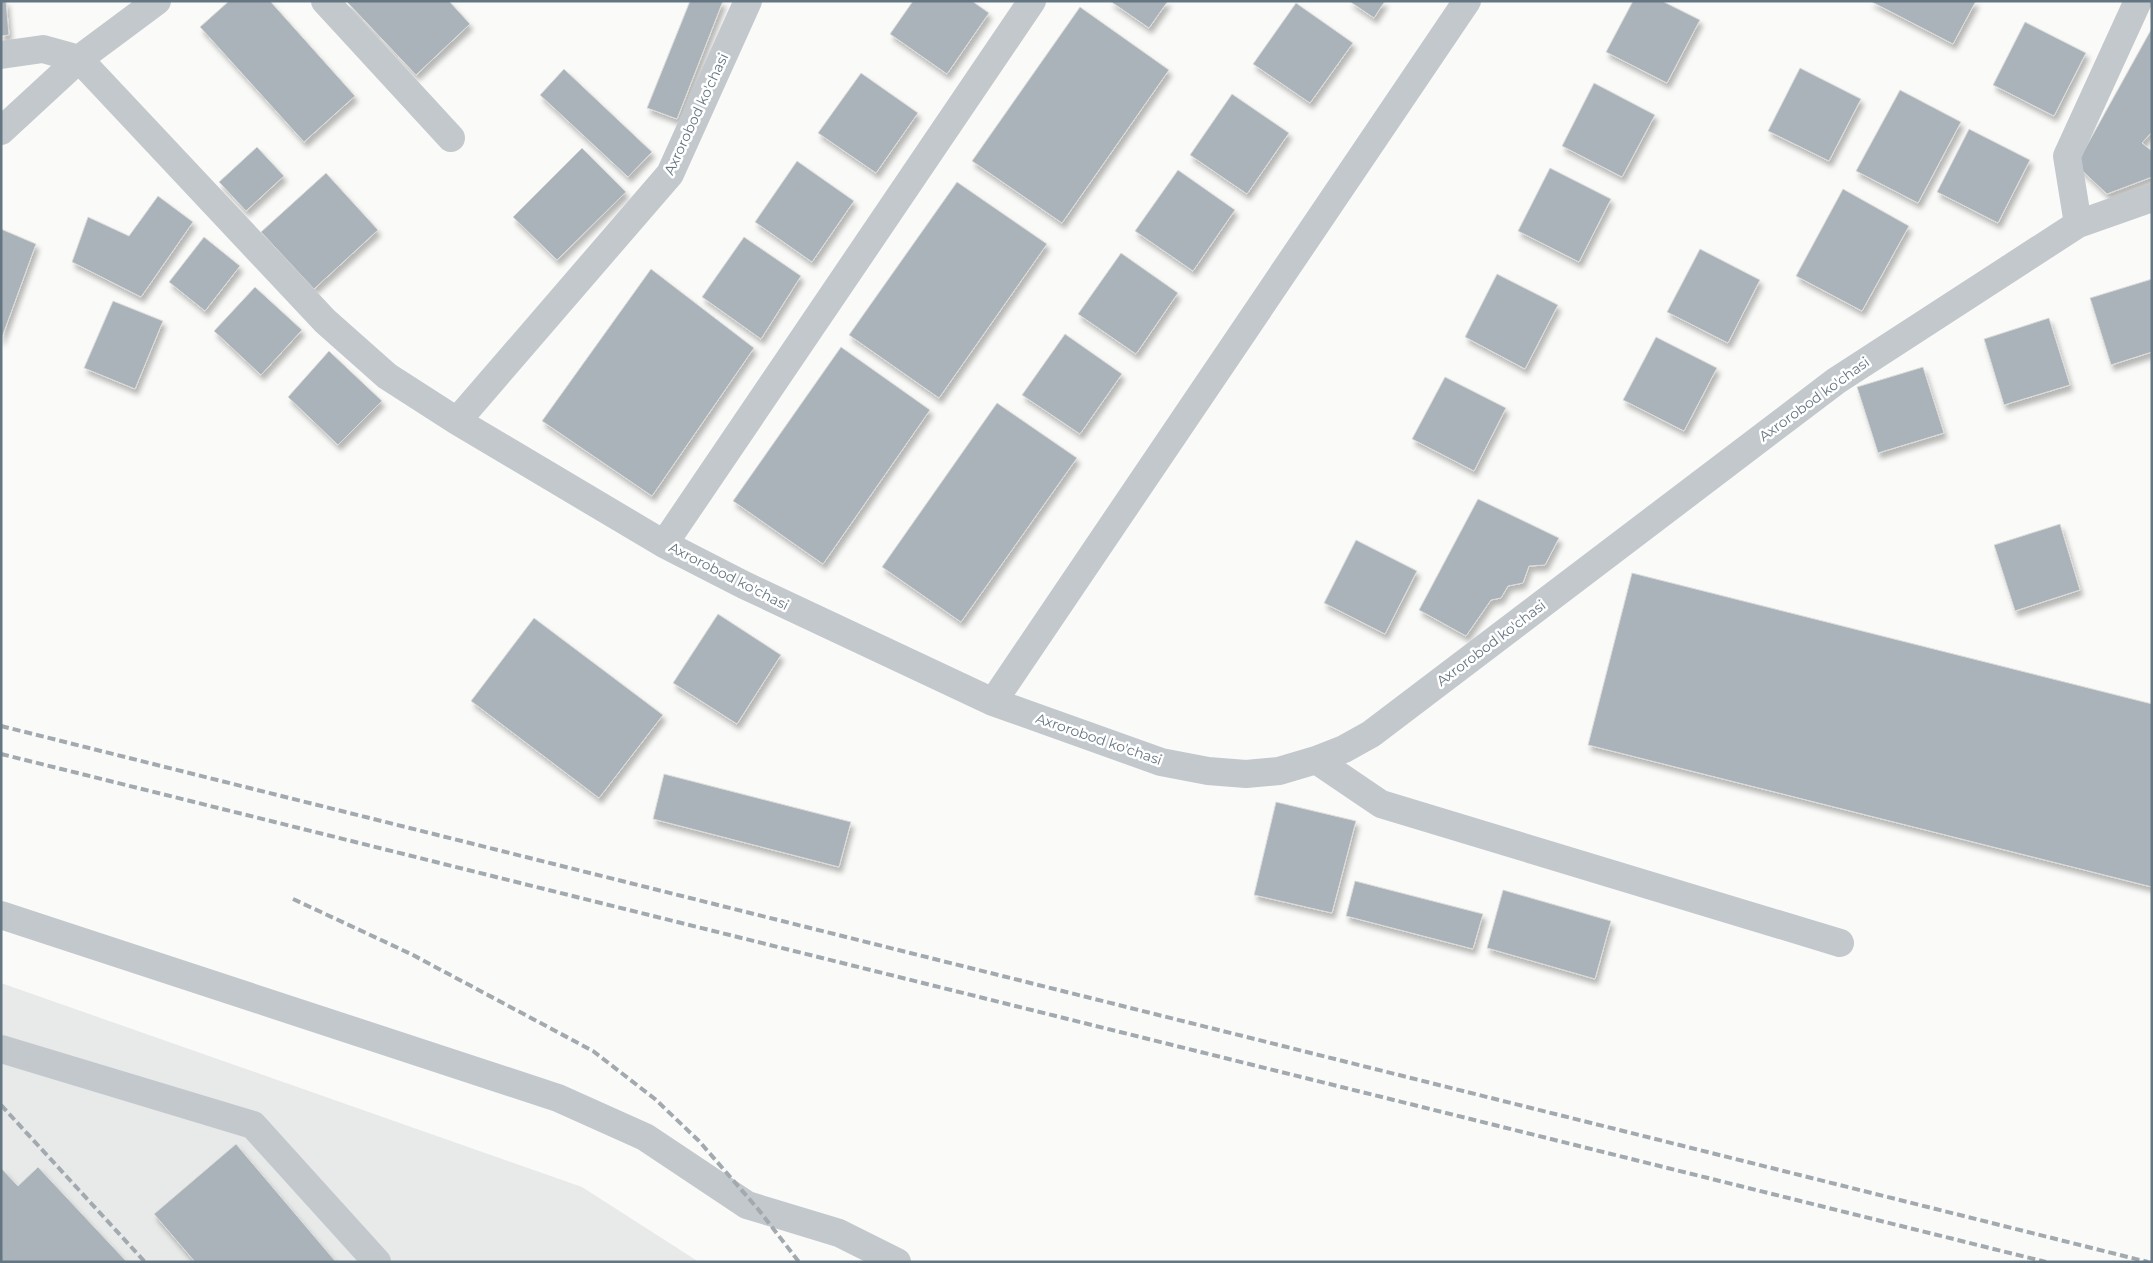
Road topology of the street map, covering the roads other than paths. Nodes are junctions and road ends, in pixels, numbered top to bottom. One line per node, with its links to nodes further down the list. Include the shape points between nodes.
1 (157, 1): 8 (street)
2 (325, 1): 10 (street)
3 (748, 1): 13 (street, Axrorobod ko'chasi, via 670,174)
4 (1032, 1): 14 (street)
5 (1468, 1): 15 (street)
6 (2138, 1): 12 (street, via 2067,156)
7 (1, 55): 8 (street, via 43,49)
8 (79, 58): 9 (street); 13 (street, via 325,321 387,376)
9 (1, 131)
10 (451, 138)
11 (2152, 198): 12 (street, Axrorobod ko'chasi)
12 (2078, 224): 16 (street, Axrorobod ko'chasi, via 1836,381 1371,734)
13 (457, 421): 14 (street, Axrorobod ko'chasi)
14 (664, 544): 15 (street, Axrorobod ko'chasi)
15 (993, 702): 16 (street, Axrorobod ko'chasi, via 1180,766 1246,774 1278,771)
16 (1316, 760): 18 (street, via 1381,804)
17 (1, 915): 21 (street, via 558,1098 645,1137 747,1205 839,1233)
18 (1840, 943)
19 (1, 1049): 20 (street, via 253,1125)
20 (377, 1262)
21 (897, 1262)

